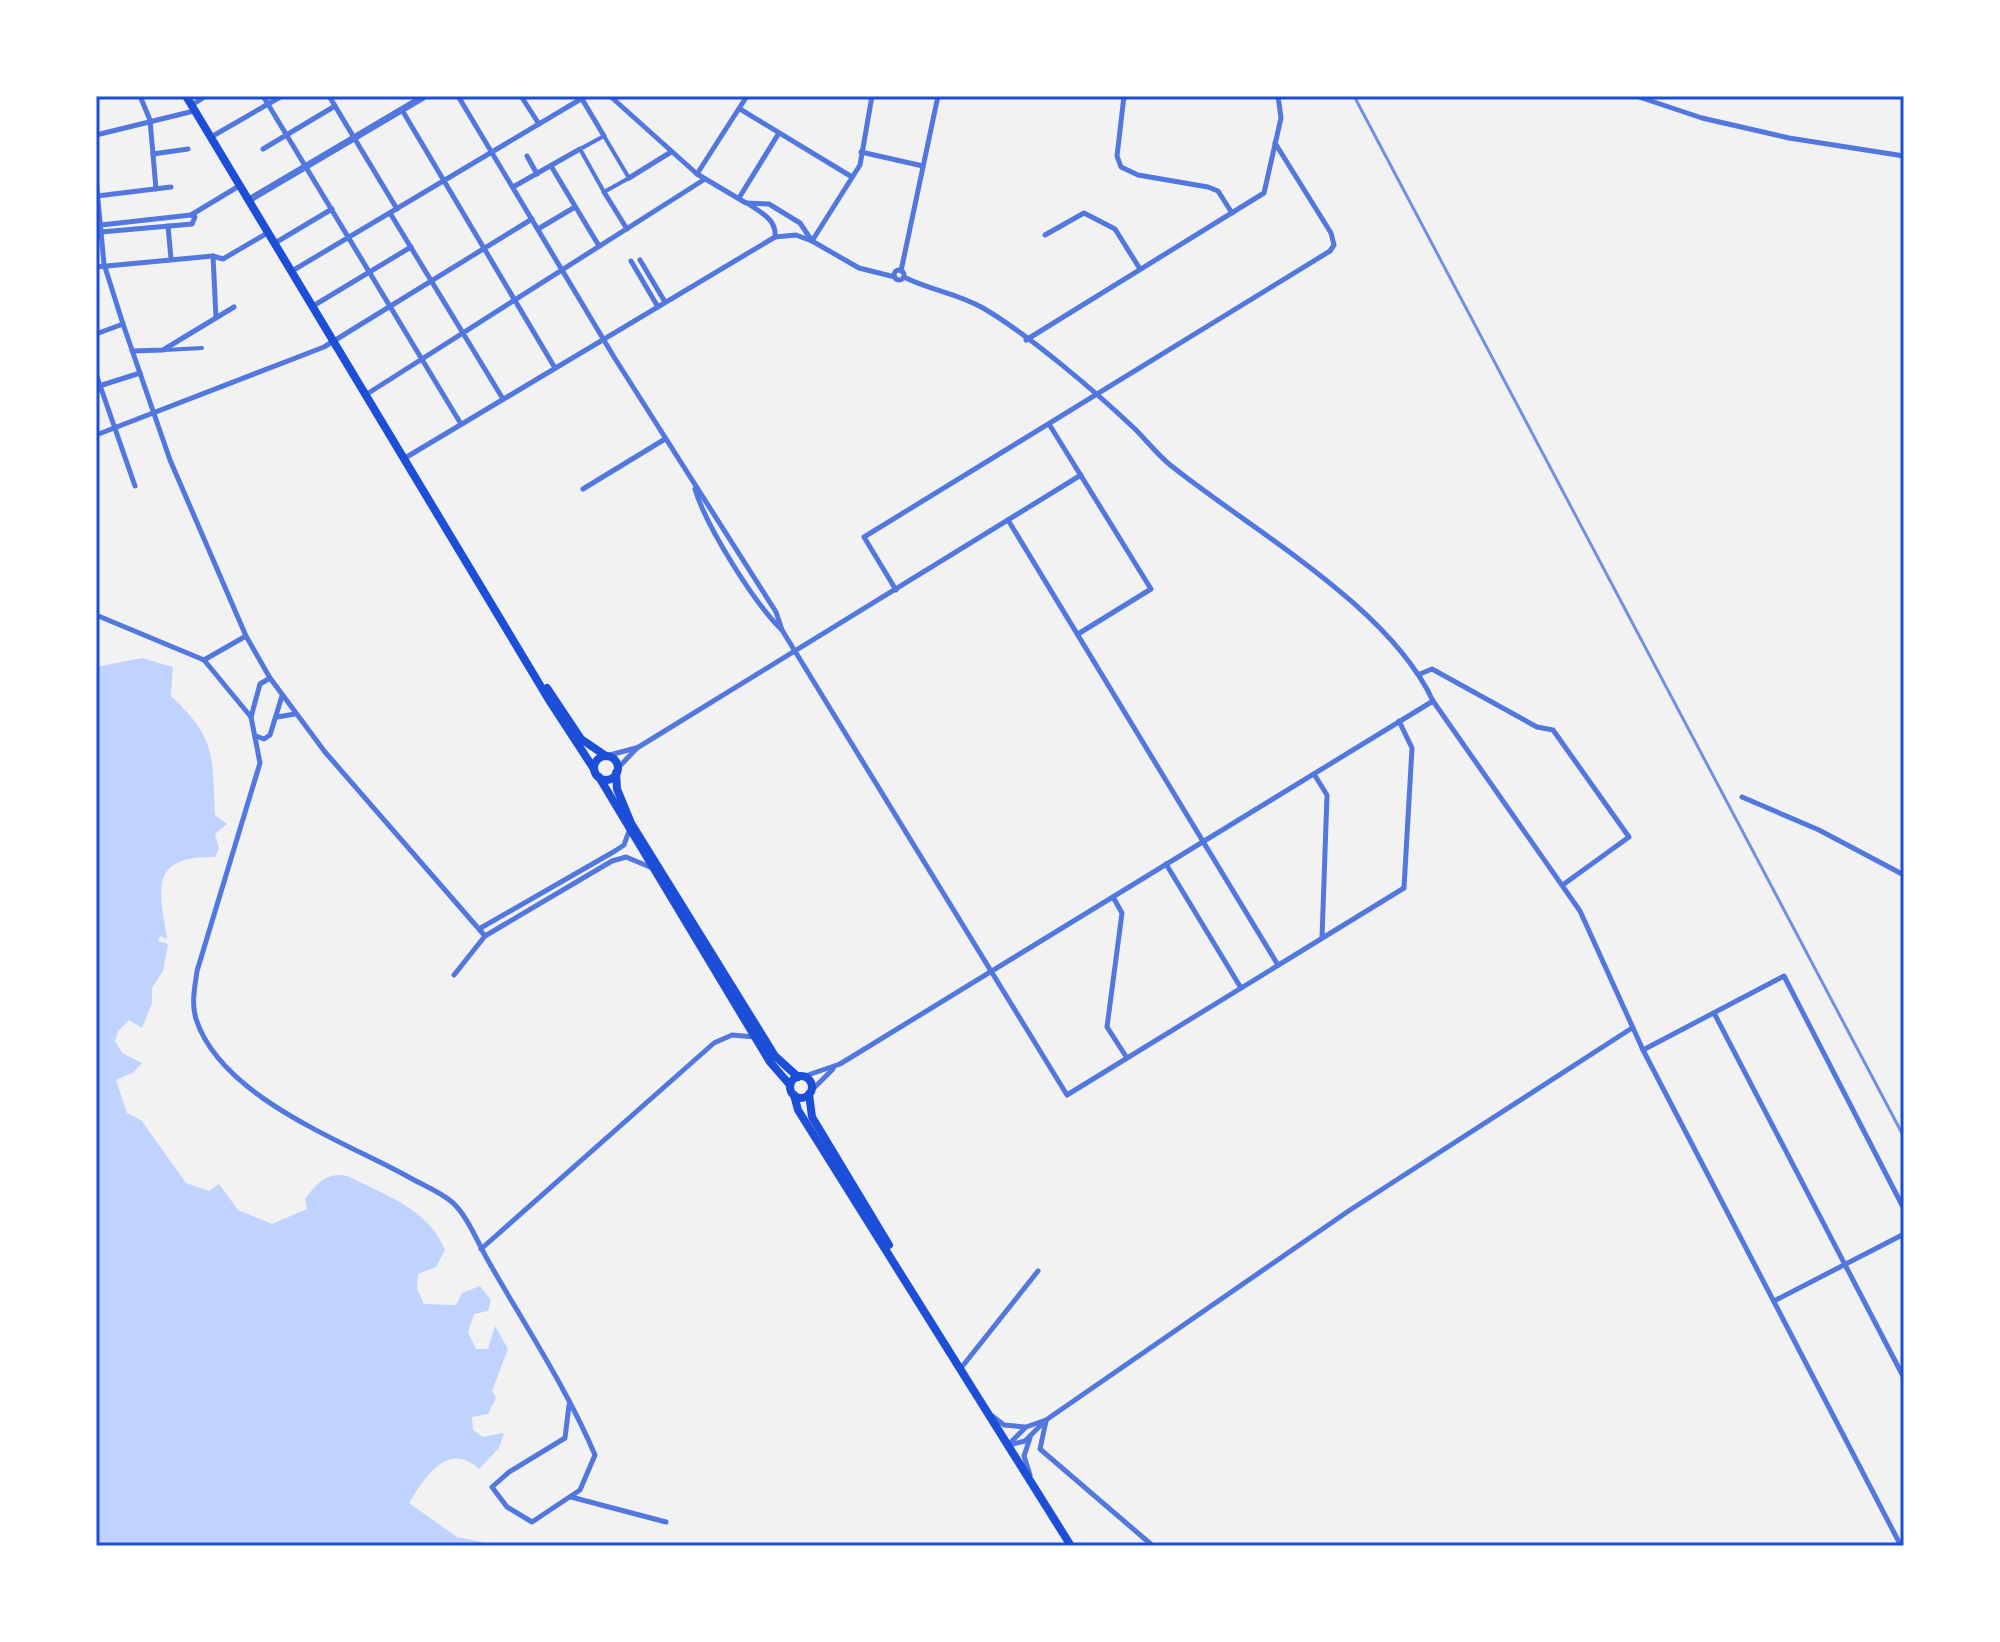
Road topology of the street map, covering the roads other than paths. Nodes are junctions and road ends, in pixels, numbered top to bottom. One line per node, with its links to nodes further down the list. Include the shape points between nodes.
1 (140, 96): 22 (street)
2 (206, 96): 17 (street)
3 (263, 96): 18 (street)
4 (282, 96): 18 (street)
5 (329, 96): 19 (street)
6 (425, 96): 21 (street)
7 (458, 96): 34 (street)
8 (521, 96): 23 (street)
9 (610, 96): 35 (street)
10 (747, 96): 20 (street)
11 (872, 96): 36 (street)
12 (938, 96): 41 (street)
13 (1124, 96): 62 (street, via 1117,156 1121,167 1218,191)
14 (1278, 96): 30 (street, via 1281,118)
15 (1636, 96): 39 (street, via 1789,138)
16 (584, 97): 23 (street); 27 (street)
17 (191, 104): 22 (street); 28 (main road)
18 (268, 104): 25 (street); 28 (street)
19 (335, 106): 25 (street); 29 (street)
20 (740, 109): 24 (street); 44 (street)
21 (402, 110): 29 (street); 49 (street)
22 (150, 120): 26 (street); 37 (street)
23 (539, 124): 34 (street)
24 (779, 133): 45 (street); 56 (street)
25 (287, 134): 32 (street); 42 (street)
26 (96, 135)
27 (604, 136): 33 (street); 46 (street)
28 (211, 137): 50 (main road)
29 (354, 138): 42 (street); 61 (street)
30 (1275, 143): 62 (street, via 1267,190); 112 (street, via 1334,245 1324,256)
31 (188, 149): 37 (street)
32 (263, 149)
33 (580, 149): 40 (street); 54 (street)
34 (492, 152): 49 (street); 52 (street)
35 (671, 152): 44 (street); 46 (street)
36 (861, 152): 41 (street); 45 (street)
37 (153, 154): 53 (street)
38 (527, 156): 43 (street)
39 (1904, 156)
40 (551, 166): 43 (street); 59 (street)
41 (923, 166): 88 (street)
42 (306, 167): 57 (street); 60 (street)
43 (537, 174): 52 (street)
44 (697, 174): 48 (street)
45 (852, 177): 73 (street)
46 (629, 178): 54 (street)
47 (96, 179): 55 (street)
48 (705, 179): 56 (street); 68 (street)
49 (444, 181): 61 (street); 77 (street)
50 (240, 185): 57 (main road); 63 (street)
51 (171, 187): 53 (street)
52 (513, 187): 64 (street)
53 (156, 189): 55 (street)
54 (604, 192): 68 (street)
55 (97, 196): 66 (street)
56 (739, 198): 58 (street)
57 (249, 200): 69 (main road)
58 (746, 203): 71 (street, via 768,218); 73 (street, via 769,204 800,223)
59 (575, 207): 67 (street); 75 (street)
60 (332, 209): 72 (street); 74 (street)
61 (393, 211): 72 (street); 76 (street)
62 (1232, 213): 84 (street)
63 (191, 215): 65 (street, via 192,224); 66 (street)
64 (532, 219): 67 (street); 77 (street)
65 (168, 226): 66 (street); 79 (street)
66 (101, 228): 82 (street)
67 (538, 229): 87 (street)
68 (627, 229): 75 (street)
69 (269, 232): 74 (main road); 78 (street, via 223,259)
70 (1045, 235): 84 (street, via 1084,213 1115,229)
71 (775, 237): 73 (street, via 796,235); 91 (street)
72 (349, 238): 85 (street); 86 (street)
73 (812, 241): 88 (street, via 859,268)
74 (275, 243): 85 (main road)
75 (599, 246): 87 (street)
76 (411, 247): 86 (street); 89 (street)
77 (484, 249): 89 (street); 90 (street)
78 (213, 256): 79 (street); 96 (street)
79 (171, 259): 82 (street)
80 (640, 260): 91 (street)
81 (631, 261): 95 (street)
82 (104, 264): 83 (street); 97 (street)
83 (96, 267)
84 (1140, 269): 101 (street)
85 (292, 271): 92 (main road)
86 (370, 272): 92 (street); 93 (street)
87 (563, 272): 90 (street); 100 (street)
88 (902, 274): 101 (street, via 964,298)
89 (431, 281): 93 (street); 99 (street)
90 (516, 302): 99 (street); 107 (street)
91 (665, 302): 95 (street)
92 (313, 306): 102 (main road)
93 (390, 306): 102 (street); 106 (street)
94 (234, 307): 96 (street)
95 (658, 307): 100 (street)
96 (216, 318): 104 (street)
97 (123, 324): 98 (street); 105 (street)
98 (96, 334)
99 (463, 334): 106 (street); 113 (street)
100 (603, 339): 107 (street); 119 (street)
101 (1026, 340): 112 (street)
102 (334, 341): 111 (main road); 114 (street)
103 (202, 348): 104 (street)
104 (163, 350): 105 (street)
105 (132, 351): 108 (street)
106 (423, 360): 111 (street); 115 (street)
107 (555, 368): 113 (street)
108 (140, 373): 110 (street); 114 (street)
109 (96, 374): 110 (street)
110 (98, 387): 117 (street)
111 (367, 394): 120 (main road)
112 (1094, 395): 116 (street); 131 (street, via 1167,462 1348,601)
113 (503, 399): 115 (street)
114 (153, 413): 117 (street); 128 (street)
115 (461, 424): 120 (street)
116 (1049, 424): 121 (street); 125 (street, via 864,537)
117 (115, 428): 118 (street); 122 (street)
118 (96, 435)
119 (665, 439): 123 (street); 129 (street, via 700,506)
120 (405, 458): 132 (main road)
121 (1081, 475): 124 (street); 127 (street, via 1151,589)
122 (135, 486)
123 (583, 489)
124 (1008, 520): 125 (street); 127 (street)
125 (896, 590): 129 (street)
126 (96, 615): 130 (street)
127 (1078, 634): 148 (street)
128 (246, 636): 130 (street); 133 (street)
129 (795, 651): 141 (street); 158 (street)
130 (204, 660): 137 (street)
131 (1420, 674): 135 (street); 152 (street, via 1432,669 1451,677 1537,727 1553,730 1629,837)
132 (536, 675): 142 (main road, via 581,739); 144 (main road)
133 (270, 678): 134 (street); 137 (street, via 260,684)
134 (282, 695): 136 (street); 138 (street)
135 (1433, 701): 139 (street); 152 (street)
136 (295, 714): 138 (street); 154 (street)
137 (251, 717): 140 (street)
138 (277, 717): 140 (street, via 270,735)
139 (1399, 721): 145 (street); 156 (street, via 1412,748 1407,884)
140 (256, 736): 173 (street, via 260,763 197,971 196,1019 225,1068 278,1107 451,1201)
141 (637, 748): 142 (street); 143 (street)
142 (606, 756): 143 (main road); 144 (main road, via 596,761)
143 (617, 771): 144 (main road, via 607,779); 167 (main road, via 620,800 640,837 775,1056)
144 (596, 773): 147 (main road)
145 (1314, 774): 148 (street); 156 (street, via 1327,795)
146 (1742, 797): 151 (street)
147 (629, 831): 150 (main road); 154 (street, via 615,851)
148 (1204, 841): 149 (street); 157 (street)
149 (1166, 864): 153 (street); 160 (street)
150 (651, 868): 155 (street, via 634,858 619,858); 163 (main road)
151 (1904, 875)
152 (1564, 884): 162 (street)
153 (1113, 897): 158 (street); 165 (street, via 1122,913 1107,1027)
154 (478, 929): 155 (street)
155 (485, 936): 159 (street)
156 (1322, 938): 157 (street)
157 (1278, 965): 160 (street)
158 (991, 972): 165 (street, via 1067,1095); 166 (street)
159 (454, 975)
160 (1241, 988): 165 (street)
161 (1714, 1013): 164 (street); 171 (street, via 1784,976); 174 (street)
162 (1632, 1028): 164 (street); 182 (street, via 1350,1210)
163 (755, 1037): 168 (main road); 173 (street, via 732,1035 714,1043)
164 (1643, 1050): 177 (street)
165 (1127, 1058)
166 (840, 1064): 167 (street); 169 (street)
167 (800, 1077): 168 (main road); 169 (main road, via 810,1083)
168 (790, 1085): 170 (main road)
169 (810, 1093): 170 (main road, via 803,1098); 176 (main road, via 812,1117)
170 (794, 1095): 176 (main road, via 798,1110)
171 (1904, 1209)
172 (1904, 1234): 174 (street)
173 (481, 1249): 180 (street)
174 (1845, 1264): 177 (street); 179 (street)
175 (1038, 1271): 178 (street)
176 (904, 1274): 178 (main road)
177 (1774, 1301): 191 (street)
178 (961, 1368): 181 (main road)
179 (1904, 1378)
180 (569, 1405): 187 (street, via 595,1455 580,1490); 187 (street, via 565,1438 492,1487 507,1507 532,1522)
181 (988, 1411): 183 (street, via 1004,1425); 185 (main road)
182 (1046, 1420): 183 (street); 184 (street); 190 (street, via 1040,1449)
183 (1026, 1427): 185 (street)
184 (1030, 1438): 185 (street); 186 (street, via 1024,1456)
185 (1008, 1445): 186 (main road)
186 (1034, 1487): 189 (main road)
187 (570, 1497): 188 (street)
188 (666, 1522)
189 (1071, 1546)
190 (1153, 1546)
191 (1901, 1546)

